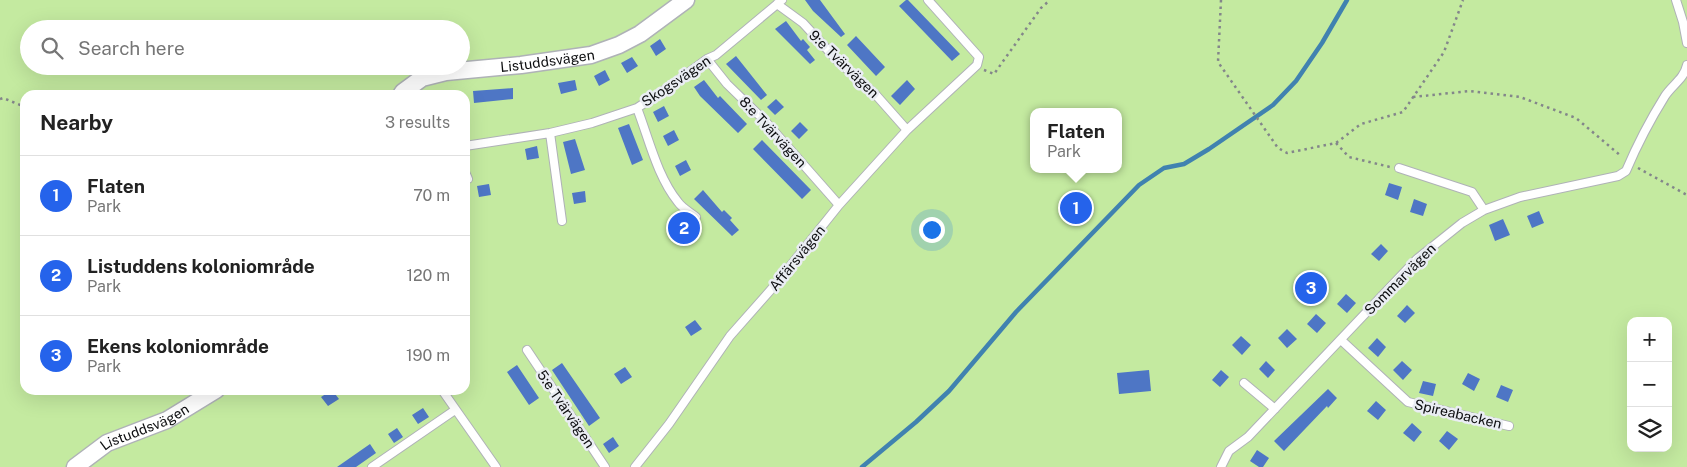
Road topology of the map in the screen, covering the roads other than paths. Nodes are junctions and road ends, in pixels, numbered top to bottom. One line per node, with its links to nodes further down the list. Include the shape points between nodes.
1 (686, 0): 8 (street, Listuddsvägen, via 640,34 591,55)
2 (928, 0): 12 (lane, Affärsvägen, via 979,57 977,66)
3 (1676, 0): 5 (lane)
4 (780, 2): 6 (lane, Skogsvägen); 12 (lane, 9:e Tvärvägen, via 876,95)
5 (1687, 43)
6 (707, 59): 11 (lane, Skogsvägen); 16 (lane, 8:e Tvärvägen)
7 (1687, 65): 17 (lane, Sommarvägen, via 1685,74 1668,92 1650,121 1626,171 1618,176 1520,197)
8 (470, 70)
9 (434, 75): 10 (street, Listuddsvägen, via 422,78)
10 (406, 90)
11 (637, 108): 13 (lane, Skogsvägen); 18 (lane, via 660,174 678,203)
12 (907, 130): 16 (lane, Affärsvägen)
13 (550, 133): 14 (lane, Skogsvägen); 19 (lane)
14 (470, 145)
15 (1399, 168): 17 (lane, via 1472,192)
16 (839, 205): 32 (lane, Affärsvägen, via 730,336)
17 (1484, 210): 20 (lane, Sommarvägen, via 1462,223 1418,259)
18 (696, 217)
19 (562, 221)
20 (1341, 340): 25 (lane, Sommarvägen); 27 (lane, Spireabacken, via 1408,402)
21 (527, 350): 31 (lane, 5:e Tvärvägen)
22 (1244, 382): 25 (lane)
23 (208, 395): 28 (street, Listuddsvägen, via 167,420 107,443)
24 (445, 395): 26 (lane)
25 (1275, 409): 33 (lane, Sommarvägen, via 1229,451)
26 (454, 410): 29 (lane); 30 (lane)
27 (1509, 426)
28 (75, 467)
29 (372, 467)
30 (496, 467)
31 (605, 467)
32 (635, 467)
33 (1221, 467)

